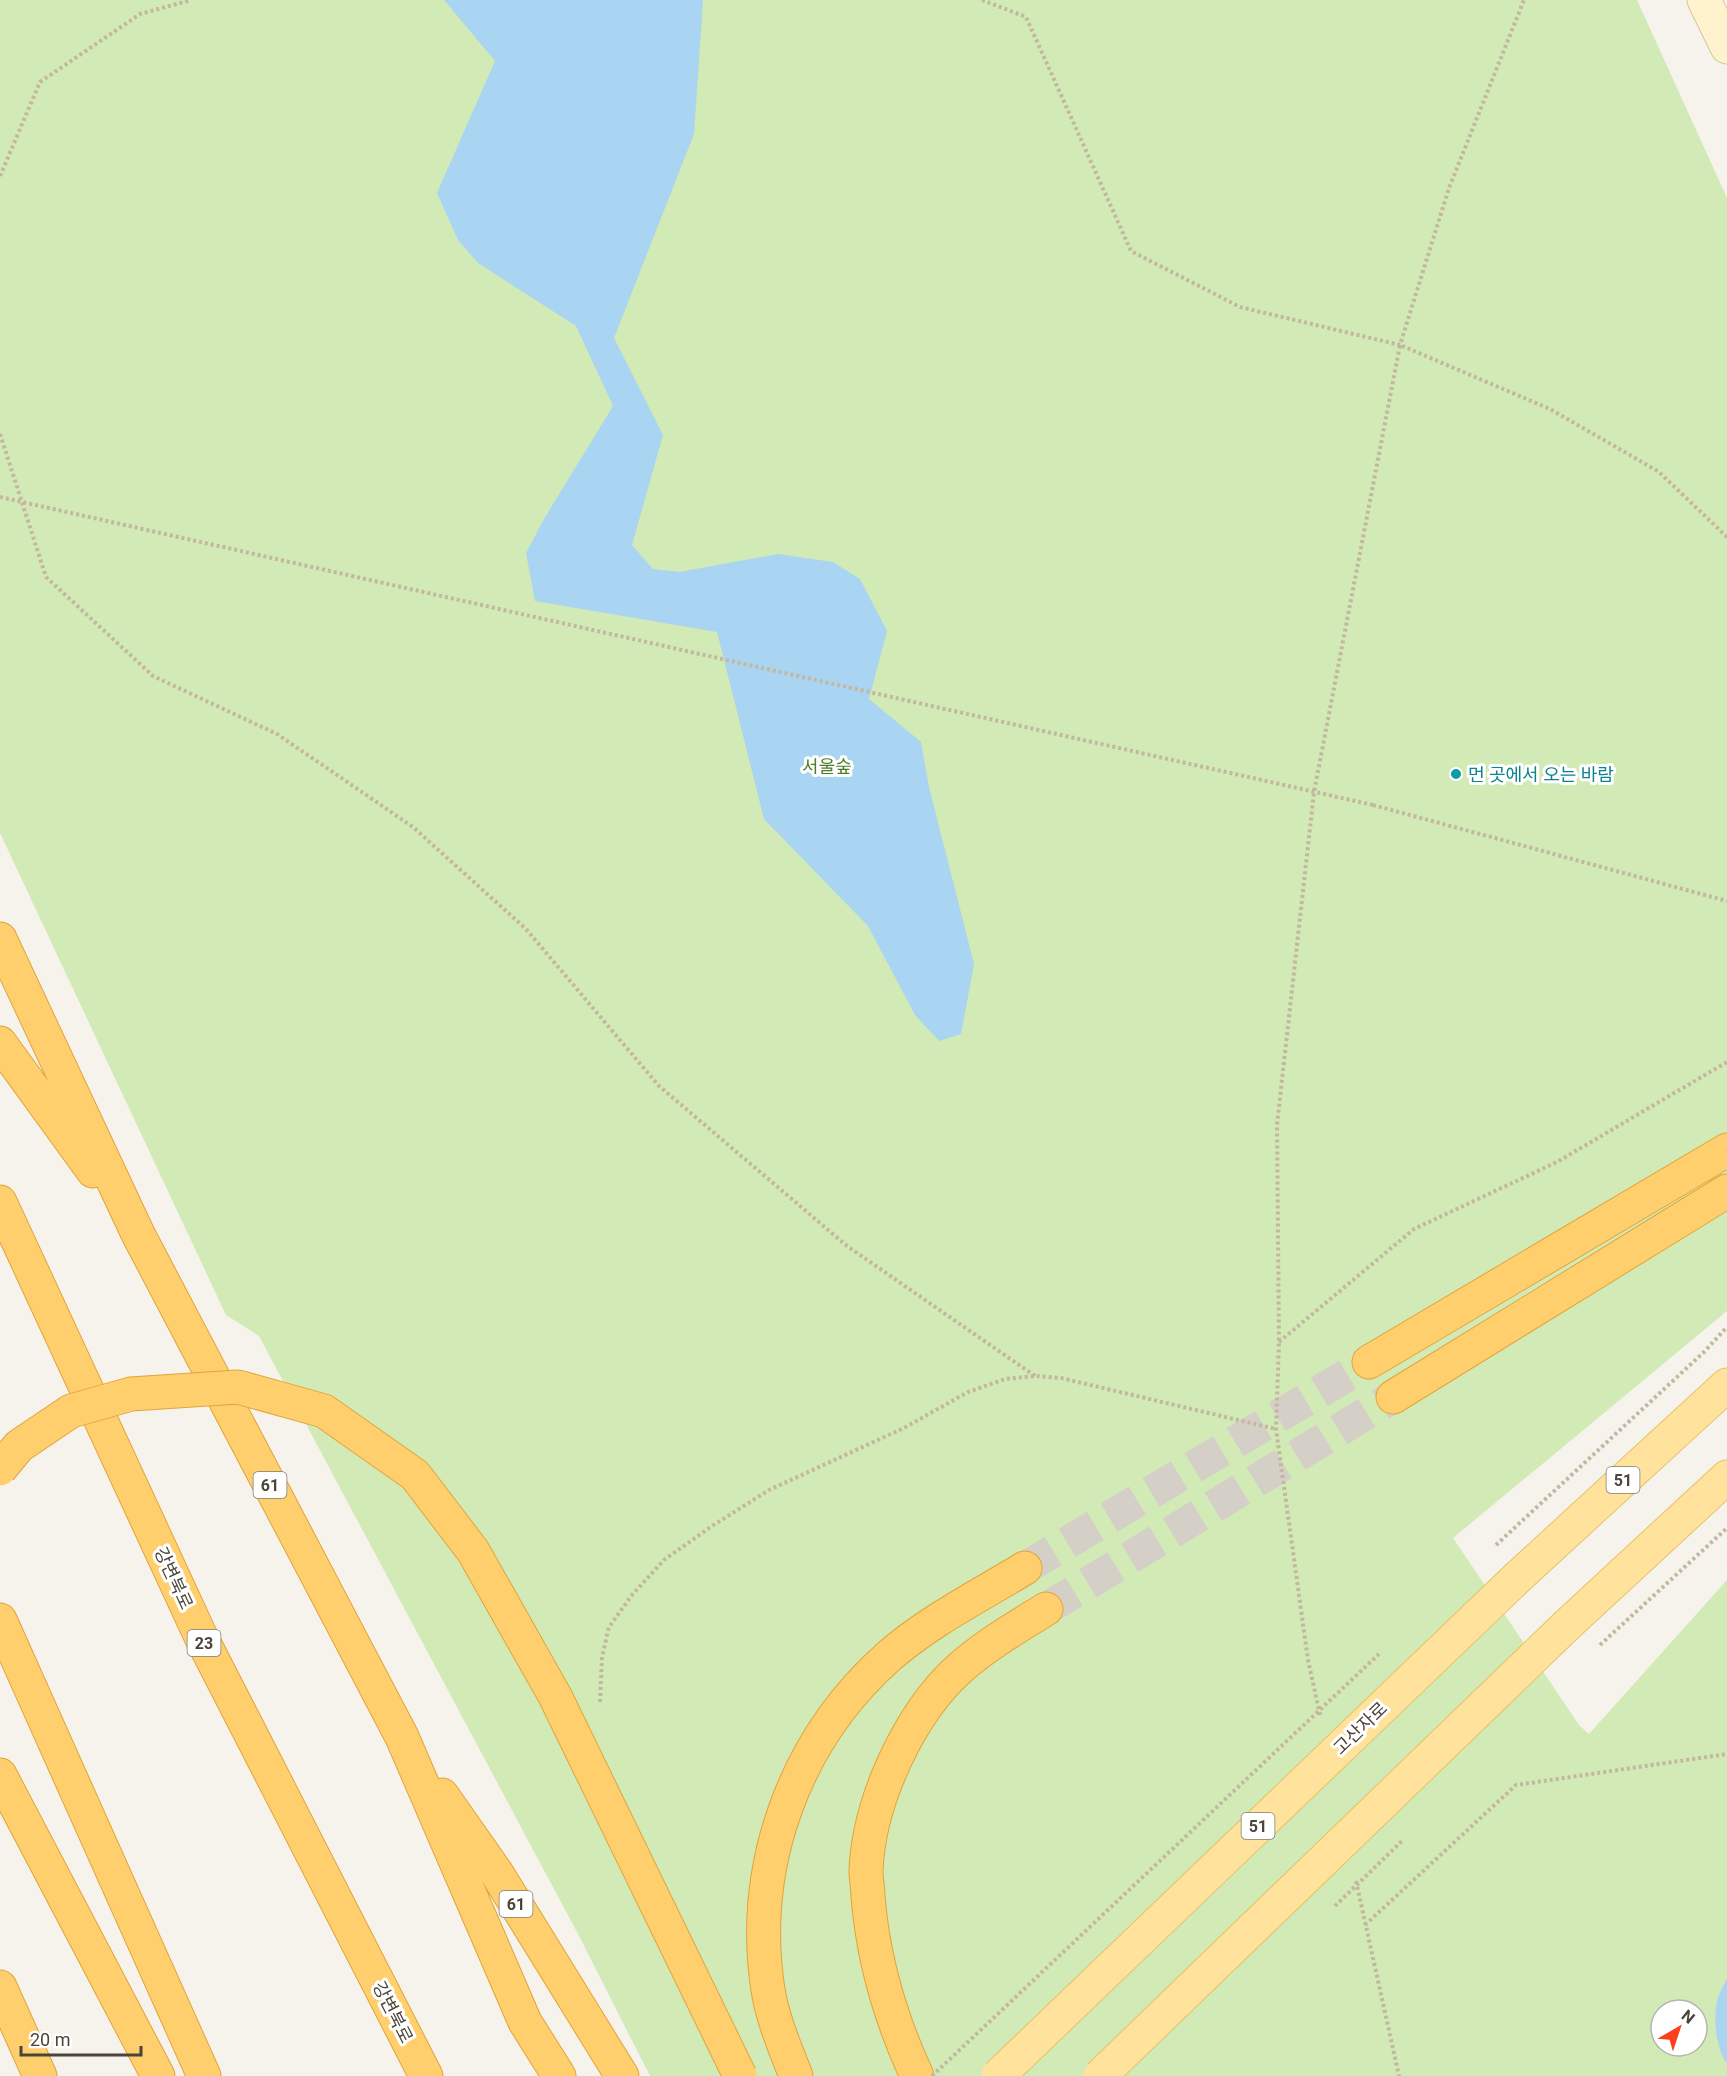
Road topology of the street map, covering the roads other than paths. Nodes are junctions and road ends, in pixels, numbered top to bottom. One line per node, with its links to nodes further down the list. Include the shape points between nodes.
1 (1704, 0): 2 (main road)
2 (1727, 47)
3 (0, 939): 8 (highway, 61)
4 (0, 1043): 8 (highway)
5 (1727, 1150): 9 (highway)
6 (1727, 1191): 11 (highway)
7 (0, 1202): 23 (highway, 강변북로 / 23, via 202,1638)
8 (138, 1234): 17 (highway, 61)
9 (1369, 1362)
10 (1727, 1385): 29 (main road, 고산자로 / 51, bridge, via 1519,1576)
11 (1393, 1397)
12 (0, 1469): 26 (highway, bridge, via 19,1446 71,1411 131,1394 238,1387 324,1411 414,1475 473,1551 555,1695)
13 (1727, 1477): 30 (main road, bridge, via 1567,1625)
14 (1026, 1568): 27 (highway, via 920,1632 888,1658 857,1688 834,1719 812,1750 793,1789 778,1826 769,1867 764,1949 771,2002)
15 (1046, 1609): 28 (highway, via 960,1668 929,1703 904,1741 886,1781 873,1826 866,1870 877,1960)
16 (0, 1620): 22 (highway)
17 (402, 1737): 24 (highway, via 525,2022); 25 (highway, 61, via 496,1872)
18 (0, 1775): 21 (highway)
19 (0, 1987): 20 (highway)
20 (40, 2076)
21 (158, 2076)
22 (204, 2076)
23 (426, 2076)
24 (559, 2076)
25 (622, 2076)
26 (740, 2076)
27 (796, 2076)
28 (917, 2076)
29 (998, 2076)
30 (1100, 2076)

